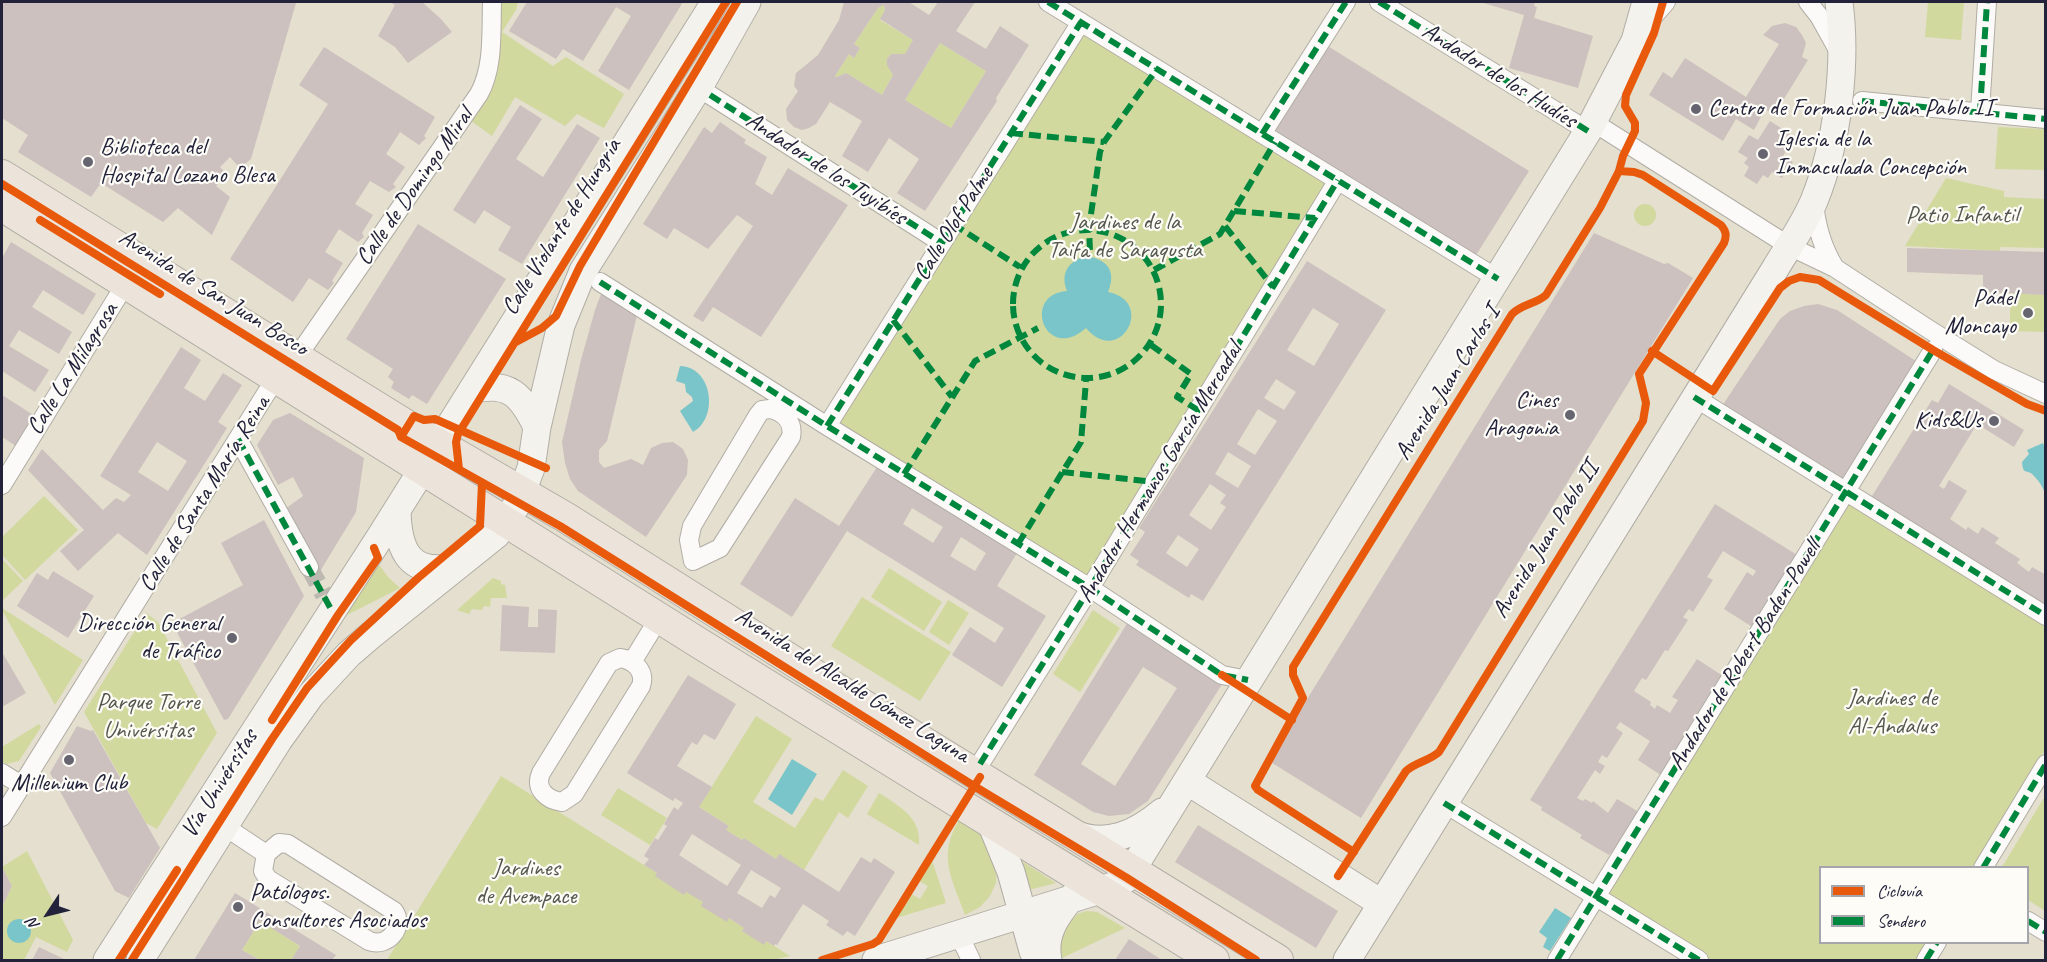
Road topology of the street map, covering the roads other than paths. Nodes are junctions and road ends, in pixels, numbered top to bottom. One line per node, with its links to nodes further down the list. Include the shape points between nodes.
1 (492, 2): 32 (street, Calle de Domingo Miral, via 491,54 479,94)
2 (715, 2): 33 (street, Calle Violante de Hungría)
3 (747, 2): 37 (street, Calle Violante de Hungría, via 703,80 583,271 561,325)
4 (1048, 2): 12 (street)
5 (1346, 2): 20 (street)
6 (1379, 2): 19 (street, Andador de los Hudíes)
7 (1646, 2): 13 (street, Avenida Juan Carlos I)
8 (1666, 2): 13 (street, Avenida Juan Carlos I)
9 (1808, 2): 14 (street)
10 (1839, 2): 14 (street)
11 (1987, 2): 17 (street)
12 (1081, 22): 20 (street); 25 (street, Calle Olof Palme)
13 (1635, 41): 19 (street, Avenida Juan Carlos I)
14 (1842, 59): 23 (street, via 1832,135)
15 (710, 95): 25 (street, Andador de los Tuyibíes)
16 (1862, 101): 17 (street)
17 (1980, 111): 18 (street)
18 (2046, 119)
19 (1591, 126): 26 (street, Andador de los Hudíes); 28 (street, Avenida Juan Carlos I)
20 (1262, 134): 22 (street)
21 (2, 175): 32 (main road, Avenida de San Juan Bosco)
22 (1338, 180): 28 (street); 47 (street, Andador Hermanos García Mercadal)
23 (1814, 201): 26 (street); 27 (street, via 1818,230)
24 (2, 206): 30 (main road, Avenida de San Juan Bosco)
25 (942, 243): 36 (street, Calle Olof Palme)
26 (1789, 246): 27 (street, Andador de los Hudíes); 35 (street)
27 (1835, 268): 34 (street, Andador de los Hudíes, via 1994,370)
28 (1498, 279): 51 (street, Avenida Juan Carlos I)
29 (600, 282): 36 (street)
30 (126, 283): 32 (main road, Avenida de San Juan Bosco); 40 (street, Calle La Milagrosa)
31 (1933, 350): 41 (street, Andador de Robert Baden-Powell)
32 (288, 368): 38 (street, Calle de Santa María Reina, via 267,392); 39 (main road, Avenida de San Juan Bosco)
33 (472, 390): 37 (street, via 488,386 518,395); 39 (street, Calle Violante de Hungría)
34 (2046, 394)
35 (1694, 397): 41 (street); 57 (street)
36 (827, 426): 47 (street)
37 (537, 427): 42 (street, Calle Violante de Hungría, via 532,462)
38 (238, 439): 45 (street); 55 (street, Calle de Santa María Reina)
39 (430, 455): 42 (main road, Avenida del Alcalde Gómez Laguna); 43 (street, Vía Univérsitas)
40 (2, 485)
41 (1846, 492): 48 (street); 67 (street, Andador de Robert Baden-Powell)
42 (516, 506): 46 (street, Vía Univérsitas, via 489,541); 49 (main road, Avenida del Alcalde Gómez Laguna); 61 (main road, Avenida del Alcalde Gómez Laguna, via 566,517)
43 (397, 510): 46 (street, via 400,536 415,563 428,570); 76 (street, Vía Univérsitas, via 328,603 153,893)
44 (693, 561): 44 (street, via 720,548 791,437 792,425 780,412 762,410 692,525 689,540)
45 (309, 567)
46 (455, 567): 60 (street, Vía Univérsitas, via 329,674 295,716)
47 (1090, 588): 51 (street, via 1222,675); 52 (street, Andador Hermanos García Mercadal)
48 (2046, 616)
49 (659, 618): 50 (street); 59 (main road, Avenida del Alcalde Gómez Laguna)
50 (632, 662): 50 (street, via 620,658 609,663 541,774 538,785 549,798 562,802 574,794 635,696 642,675)
51 (1248, 680): 56 (street, Avenida Juan Carlos I)
52 (980, 764)
53 (2046, 764): 64 (street)
54 (2, 773): 55 (street)
55 (21, 785): 58 (street, Calle de Santa María Reina)
56 (1181, 791): 61 (street, Avenida del Alcalde Gómez Laguna, via 1140,829 1122,837 1096,839); 65 (street, Avenida Juan Carlos I); 68 (street)
57 (1444, 802): 67 (street); 68 (street)
58 (2, 817)
59 (992, 823): 63 (street); 66 (main road, Avenida del Alcalde Gómez Laguna)
60 (224, 826): 62 (street); 77 (street, Vía Univérsitas)
61 (1071, 833): 65 (main road, Avenida del Alcalde Gómez Laguna)
62 (266, 854): 62 (street, via 263,871 268,879 369,941 382,943 398,924 394,910 288,843 279,843)
63 (1007, 866): 70 (street); 72 (street, via 1001,892)
64 (1984, 866)
65 (1129, 874): 66 (street, via 1116,885); 69 (street); 83 (main road, Avenida del Alcalde Gómez Laguna)
66 (1084, 894): 69 (main road, Avenida del Alcalde Gómez Laguna); 70 (street); 81 (street, via 1051,927)
67 (1596, 897): 85 (street, Andador de Robert Baden-Powell); 86 (street)
68 (1382, 903): 84 (street)
69 (1131, 909): 82 (main road, Avenida del Alcalde Gómez Laguna)
70 (1023, 914): 72 (street); 80 (street)
71 (2029, 922): 73 (street)
72 (985, 926): 74 (street)
73 (2046, 932)
74 (959, 935): 78 (street); 79 (street)
75 (1936, 944): 87 (street)
76 (107, 960)
77 (140, 960)
78 (876, 960)
79 (971, 960)
80 (1037, 960)
81 (1048, 960)
82 (1214, 960)
83 (1278, 960)
84 (1347, 960)
85 (1557, 960)
86 (1699, 960)
87 (1926, 960)

